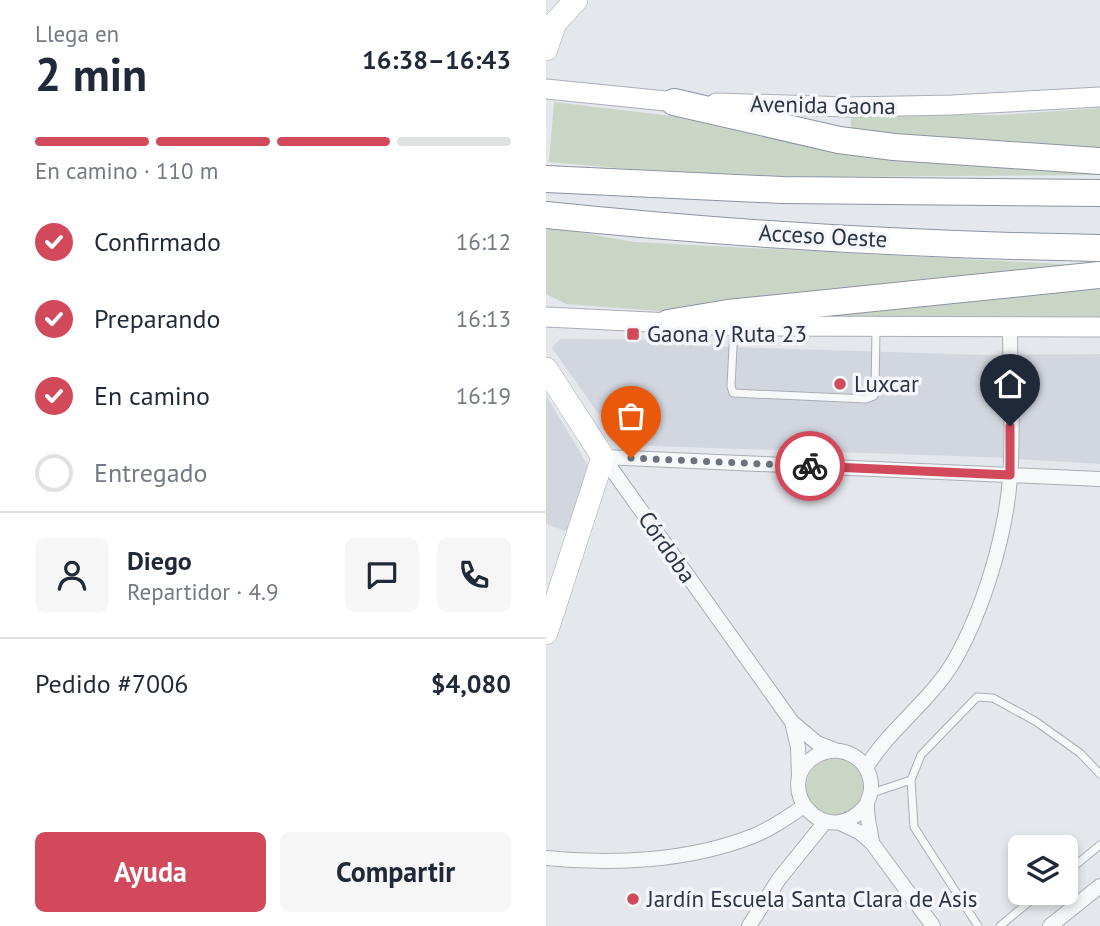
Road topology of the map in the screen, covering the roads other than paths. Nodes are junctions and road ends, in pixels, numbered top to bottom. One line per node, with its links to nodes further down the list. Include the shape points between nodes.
1 (576, 0): 2 (main road, via 555,23)
2 (546, 49)
3 (546, 89): 5 (street, Avenida Gaona)
4 (1100, 97): 5 (street, Avenida Gaona, via 850,107)
5 (674, 102): 6 (highway, via 839,140)
6 (1100, 161)
7 (550, 179): 8 (highway, Acceso Oeste, via 782,190)
8 (1100, 193)
9 (550, 215): 10 (highway, Acceso Oeste, via 803,235)
10 (1100, 248)
11 (1100, 275): 13 (highway)
12 (546, 317): 13 (street)
13 (668, 323): 14 (street)
14 (734, 326): 15 (street); 15 (lane, via 733,393 866,399 875,392)
15 (877, 326): 16 (street)
16 (1010, 327): 17 (street); 20 (street)
17 (1100, 327)
18 (546, 369): 19 (main road, Córdoba)
19 (603, 457): 20 (street); 22 (main road); 23 (street, Córdoba)
20 (1010, 475): 21 (street); 25 (street, via 997,552 967,636 935,688)
21 (1100, 479)
22 (546, 633)
23 (792, 722): 24 (street, Córdoba, via 817,743); 27 (street, Córdoba)
24 (835, 750): 25 (street); 27 (street, via 813,758)
25 (862, 763): 29 (street, via 871,780)
26 (1100, 774): 28 (lane, via 1080,753 1035,721 993,698 977,698 921,755)
27 (799, 777): 30 (street)
28 (911, 780): 29 (lane); 40 (lane, via 914,827)
29 (869, 799): 31 (street, via 850,820); 32 (street)
30 (804, 806): 31 (street, via 817,818); 34 (street, via 754,835 702,850 611,860)
31 (833, 822): 32 (street, via 859,832); 38 (street, via 779,879)
32 (872, 843): 39 (street)
33 (1100, 845): 35 (lane)
34 (546, 859)
35 (1078, 863)
36 (1100, 886): 42 (street)
37 (1025, 905): 41 (lane)
38 (749, 926)
39 (933, 926)
40 (978, 926)
41 (1000, 926)
42 (1050, 926)

